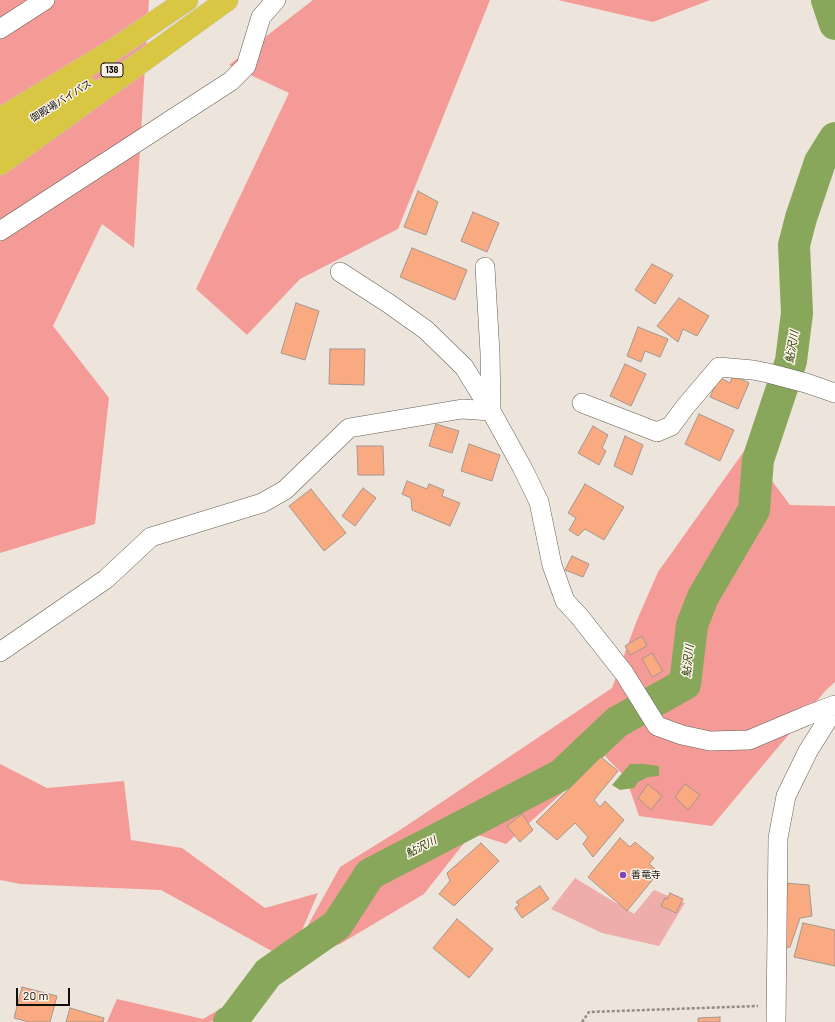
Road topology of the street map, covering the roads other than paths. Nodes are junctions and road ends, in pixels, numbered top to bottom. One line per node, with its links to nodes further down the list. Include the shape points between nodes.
1 (45, 0): 6 (street)
2 (179, 0): 7 (highway)
3 (187, 0): 8 (highway, 御殿場バイパス / 138, via 110,52)
4 (225, 0): 9 (highway, 御殿場バイパス / 138); 10 (highway)
5 (276, 0): 11 (street, via 261,17 246,66 231,81)
6 (0, 29)
7 (0, 103)
8 (0, 119)
9 (0, 139)
10 (0, 164)
11 (0, 231)
12 (485, 267): 16 (street)
13 (340, 272): 16 (street, via 426,330 464,367)
14 (835, 393): 15 (street, via 806,382 768,373 719,367 671,426 657,432)
15 (582, 403)
16 (491, 410): 17 (street, via 462,409 349,428 285,490 262,503 151,538 106,579); 18 (street, via 540,502 552,565 565,601 624,673 657,726 710,741 749,740)
17 (0, 652)
18 (835, 707): 19 (street, via 808,751 786,796 778,838)
19 (776, 1014)

